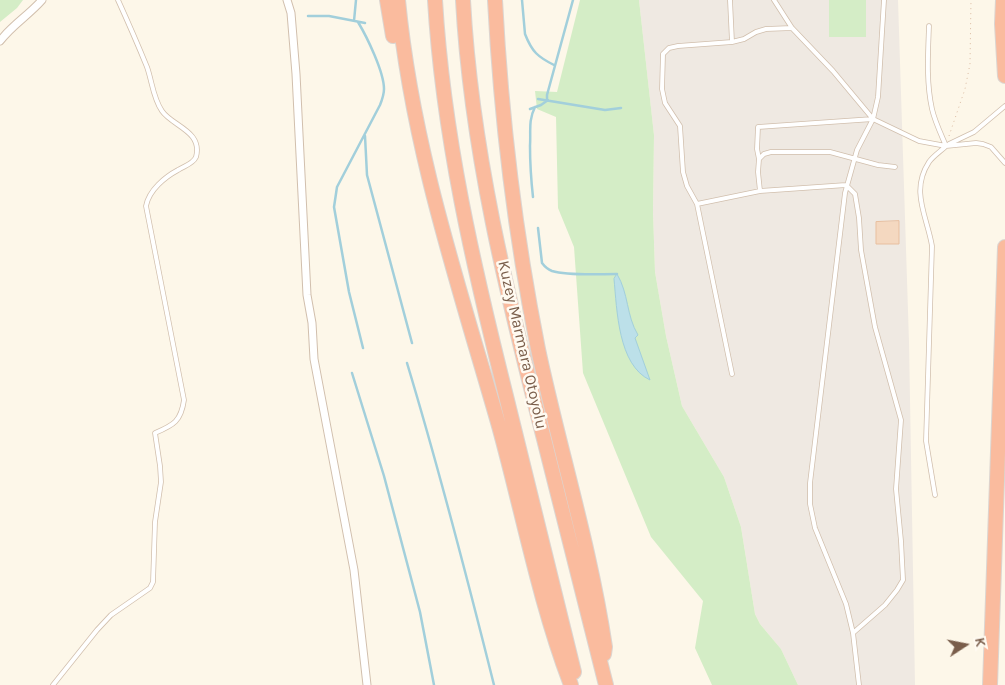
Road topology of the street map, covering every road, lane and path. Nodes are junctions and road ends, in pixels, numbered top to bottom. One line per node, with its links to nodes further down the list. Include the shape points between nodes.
1 (42, 0): 17 (street)
2 (118, 0): 37 (lane, via 158,104 167,118 190,132 196,152 191,163 161,182 146,206 184,400 180,415 171,427 155,433 161,482 155,522 154,582 111,615)
3 (287, 0): 38 (street, via 296,74 307,295 314,359 354,570)
4 (387, 0): 31 (highway, via 421,173)
5 (398, 0): 31 (highway, via 411,96)
6 (435, 0): 40 (highway, Kuzey Marmara Otoyolu, via 454,167 486,315)
7 (463, 0): 36 (highway, Kuzey Marmara Otoyolu, via 479,148 503,272)
8 (495, 0): 21 (highway)
9 (504, 0): 21 (highway)
10 (730, 0): 18 (lane)
11 (774, 0): 16 (lane)
12 (884, 0): 22 (lane, via 878,97)
13 (971, 0): 23 (path, via 970,64)
14 (1003, 0): 19 (highway)
15 (929, 26): 23 (lane, via 928,70 932,109)
16 (792, 28): 18 (lane, via 766,29); 22 (lane)
17 (0, 41)
18 (732, 42): 30 (lane, via 678,46 663,54 665,103 680,126 683,172)
19 (1005, 76)
20 (1005, 106): 23 (lane, via 974,132)
21 (503, 108): 36 (highway, via 516,216 538,347 598,598 605,647)
22 (873, 120): 23 (lane, via 919,141); 24 (lane, via 758,127); 25 (lane)
23 (946, 146): 26 (lane, via 983,144 991,147); 34 (lane, via 930,160 922,174 919,195 932,246 926,441)
24 (759, 159): 25 (lane, via 771,152 830,152); 29 (lane)
25 (854, 159): 27 (lane); 28 (lane)
26 (1005, 163)
27 (896, 166)
28 (846, 185): 29 (lane); 35 (lane, via 810,504 815,528 846,604); 35 (lane, via 855,194 875,327 901,420 896,488 903,580 885,606)
29 (760, 191): 30 (lane)
30 (697, 204): 33 (lane)
31 (438, 214): 39 (highway, via 502,436 548,616)
32 (1005, 247): 43 (highway)
33 (732, 374)
34 (935, 495)
35 (853, 634): 42 (lane)
36 (602, 667): 41 (highway, Kuzey Marmara Otoyolu)
37 (53, 685)
38 (367, 685)
39 (571, 685)
40 (577, 685)
41 (606, 685)
42 (860, 685)
43 (990, 685)

